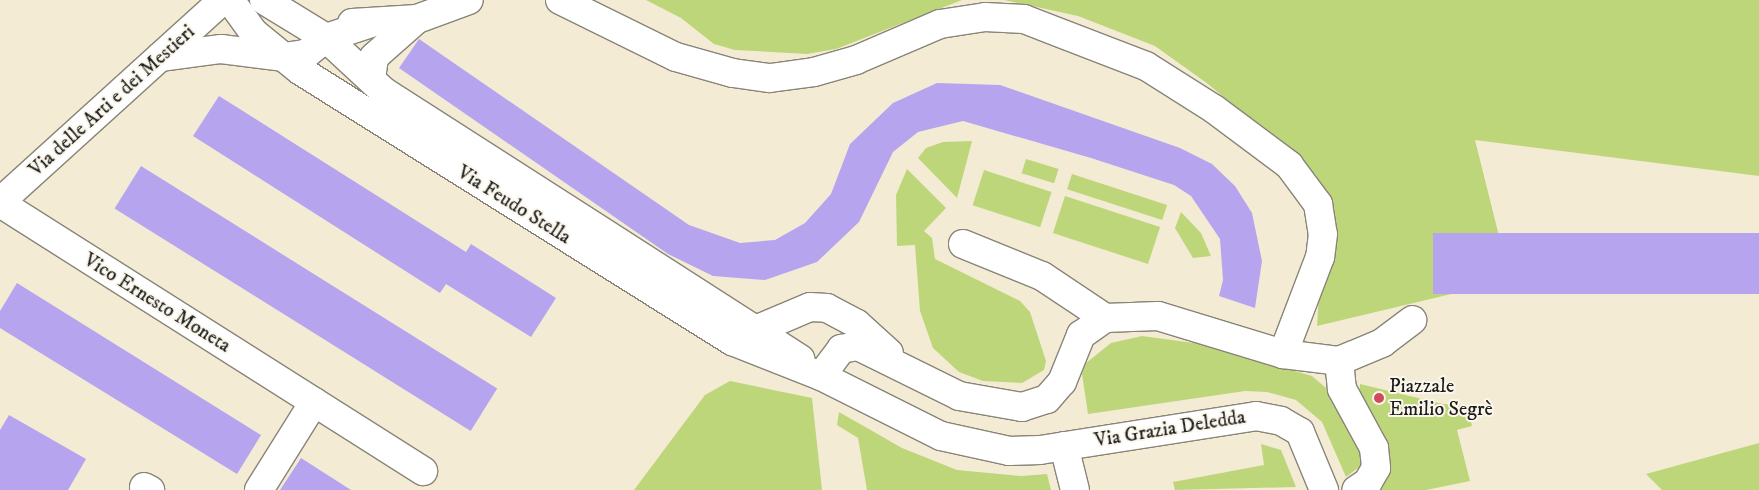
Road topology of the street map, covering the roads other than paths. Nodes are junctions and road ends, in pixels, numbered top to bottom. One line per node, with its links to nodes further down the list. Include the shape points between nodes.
1 (223, 0): 8 (street, Via delle Arti e dei Mestieri)
2 (230, 0): 7 (street, Via Feudo Stella, via 239,17)
3 (469, 0): 6 (street)
4 (560, 0): 15 (street, via 676,57 733,73 770,78 822,70 940,24 985,17 1024,20 1146,66 1214,109 1289,165 1318,204 1323,234 1320,257)
5 (295, 18): 6 (street, via 371,23); 7 (street, via 269,27); 7 (street, via 306,54); 9 (street, Via Feudo Stella)
6 (416, 19): 9 (street, via 374,57)
7 (277, 51): 8 (street, via 221,49); 18 (street, Via Feudo Stella, via 732,341)
8 (160, 57): 10 (street, Via delle Arti e dei Mestieri)
9 (371, 79): 14 (street, Via Feudo Stella, via 383,91 728,315)
10 (0, 202): 19 (street, Vico Ernesto Moneta)
11 (963, 244): 12 (street, via 1042,276)
12 (1106, 318): 15 (street, via 1158,316); 17 (street, via 1081,335 1062,382 1046,399 1022,407 959,396)
13 (1412, 320): 16 (street, via 1382,343)
14 (758, 329): 17 (street, via 810,307 827,308 857,324); 18 (street, Via Feudo Stella)
15 (1283, 354): 16 (street)
16 (1339, 361): 25 (street, via 1342,389 1374,448 1376,468 1368,482)
17 (902, 364): 18 (street, via 858,346 841,349)
18 (821, 376): 20 (street, Via Feudo Stella, via 941,436 1009,451)
19 (314, 402): 21 (street, Vico Ernesto Moneta); 22 (street)
20 (1064, 446): 23 (street); 24 (street, Via Grazia Deledda, via 1256,416 1281,421 1300,432)
21 (423, 471)
22 (258, 490)
23 (1076, 490)
24 (1324, 490)
25 (1356, 490)

